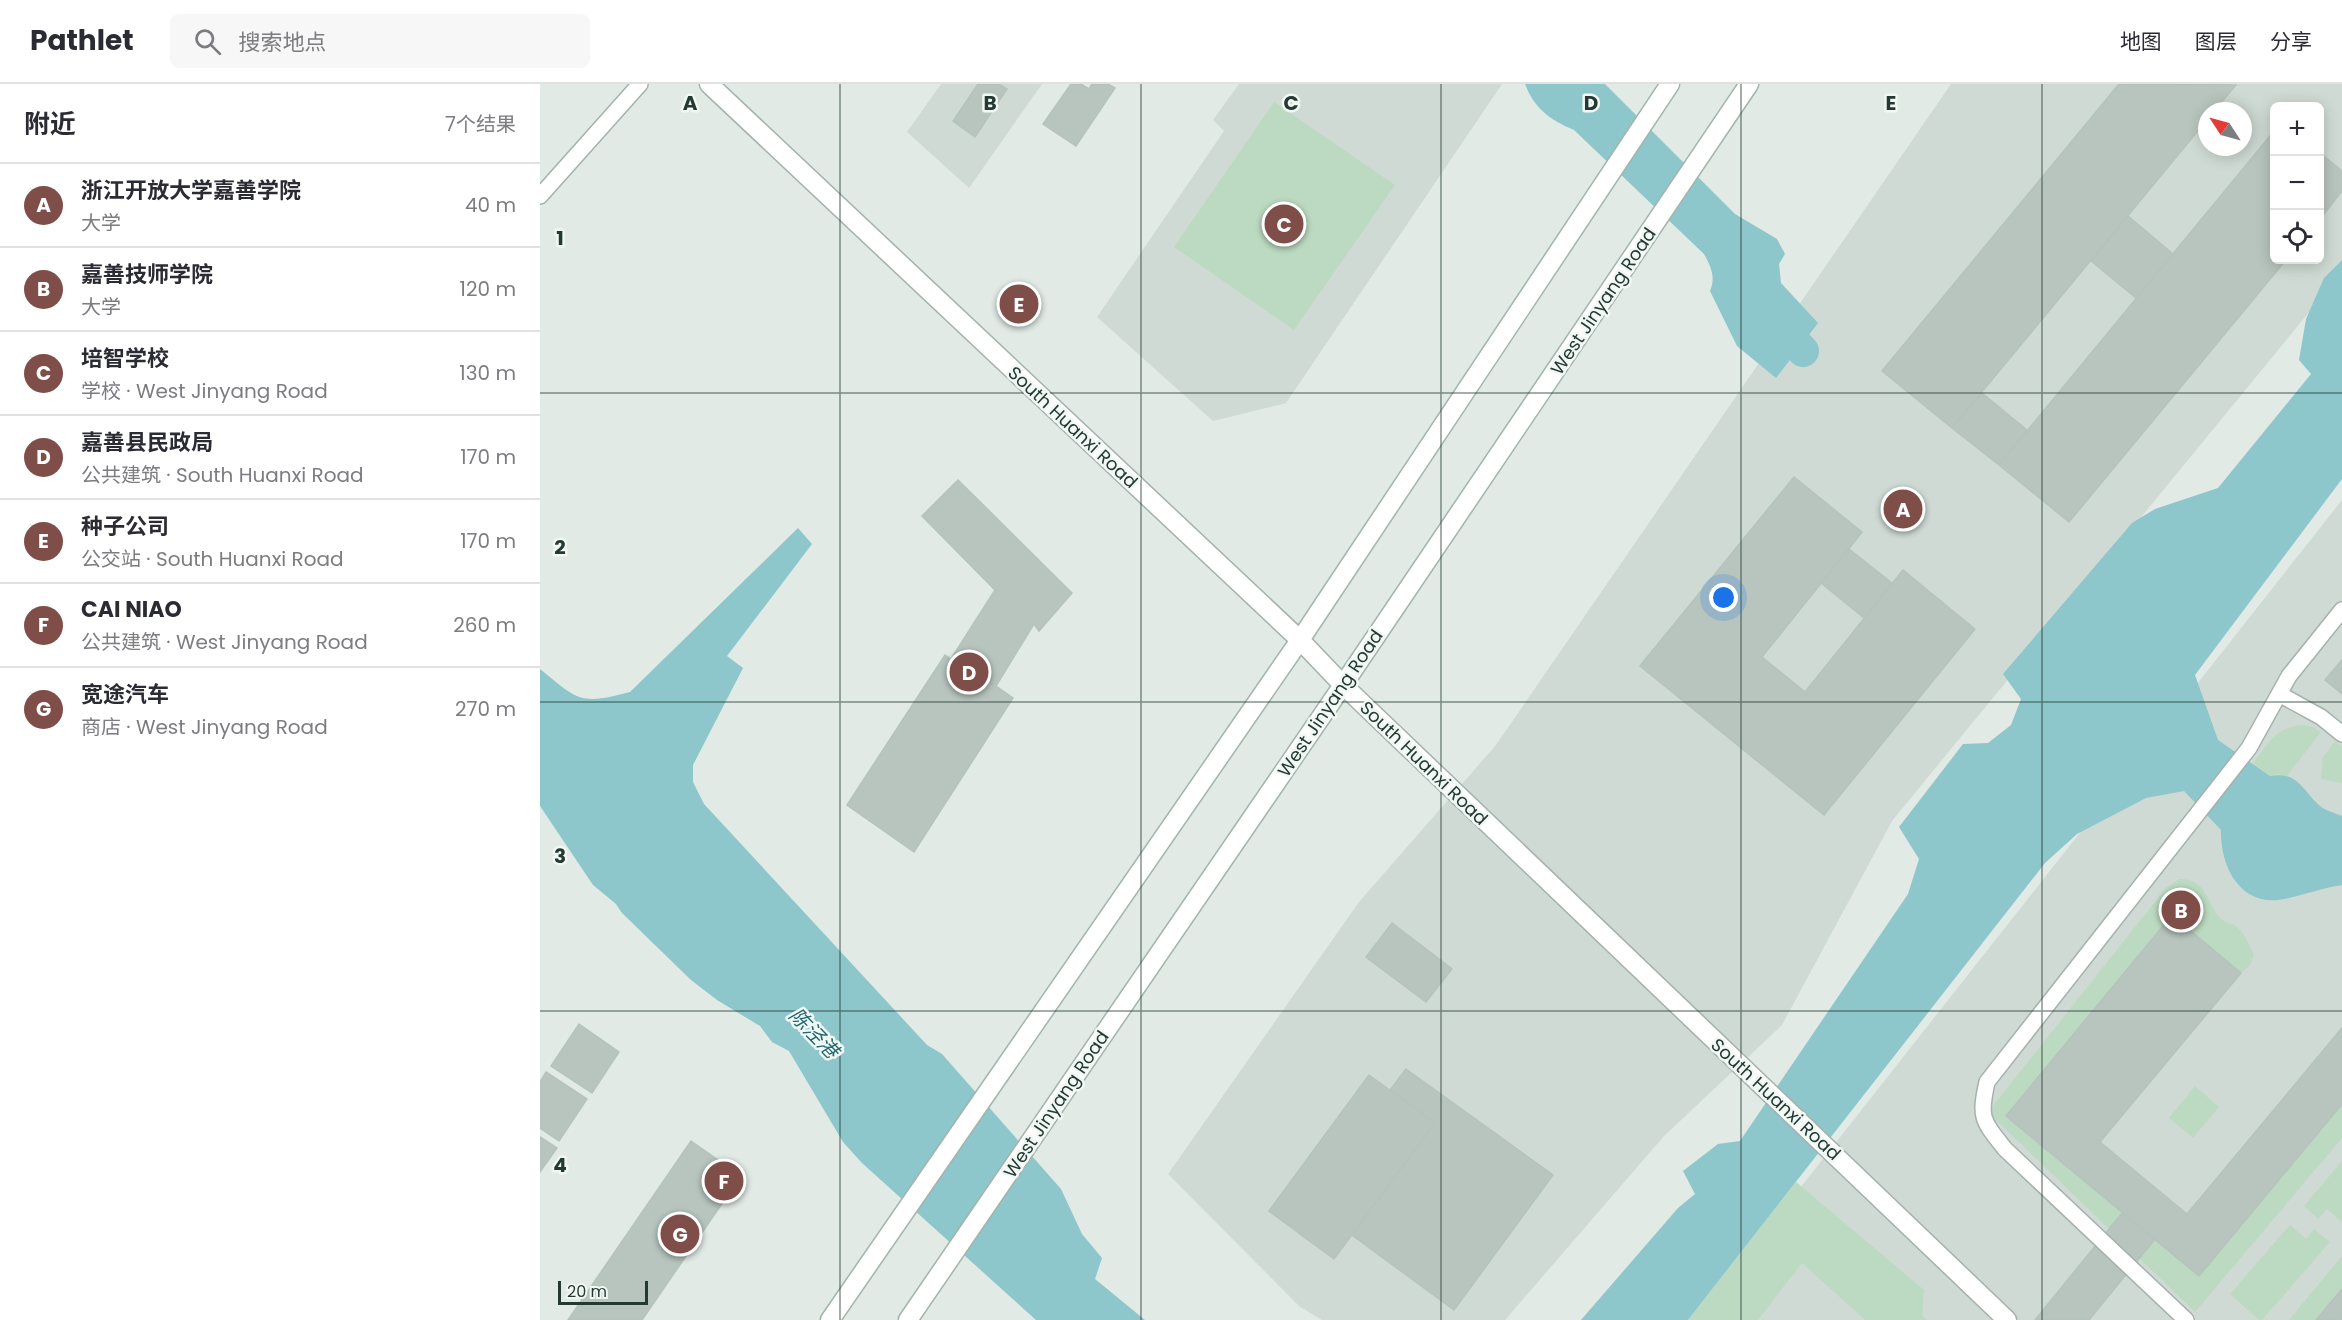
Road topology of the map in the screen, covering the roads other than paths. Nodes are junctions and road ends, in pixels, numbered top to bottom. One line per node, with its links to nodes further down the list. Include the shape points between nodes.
1 (640, 84): 5 (lane)
2 (709, 84): 7 (main road, South Huanxi Road)
3 (1749, 84): 8 (main road, West Jinyang Road)
4 (1667, 88): 7 (main road)
5 (540, 196)
6 (2342, 610): 9 (lane)
7 (1300, 640): 8 (main road, South Huanxi Road); 11 (main road)
8 (1343, 685): 12 (main road, West Jinyang Road); 13 (main road, South Huanxi Road)
9 (2279, 694): 10 (lane, via 2321,717); 14 (lane, via 2249,748 1987,1082 1981,1108 1986,1124 2005,1149)
10 (2342, 734)
11 (830, 1320)
12 (908, 1320)
13 (2007, 1320)
14 (2186, 1320)

